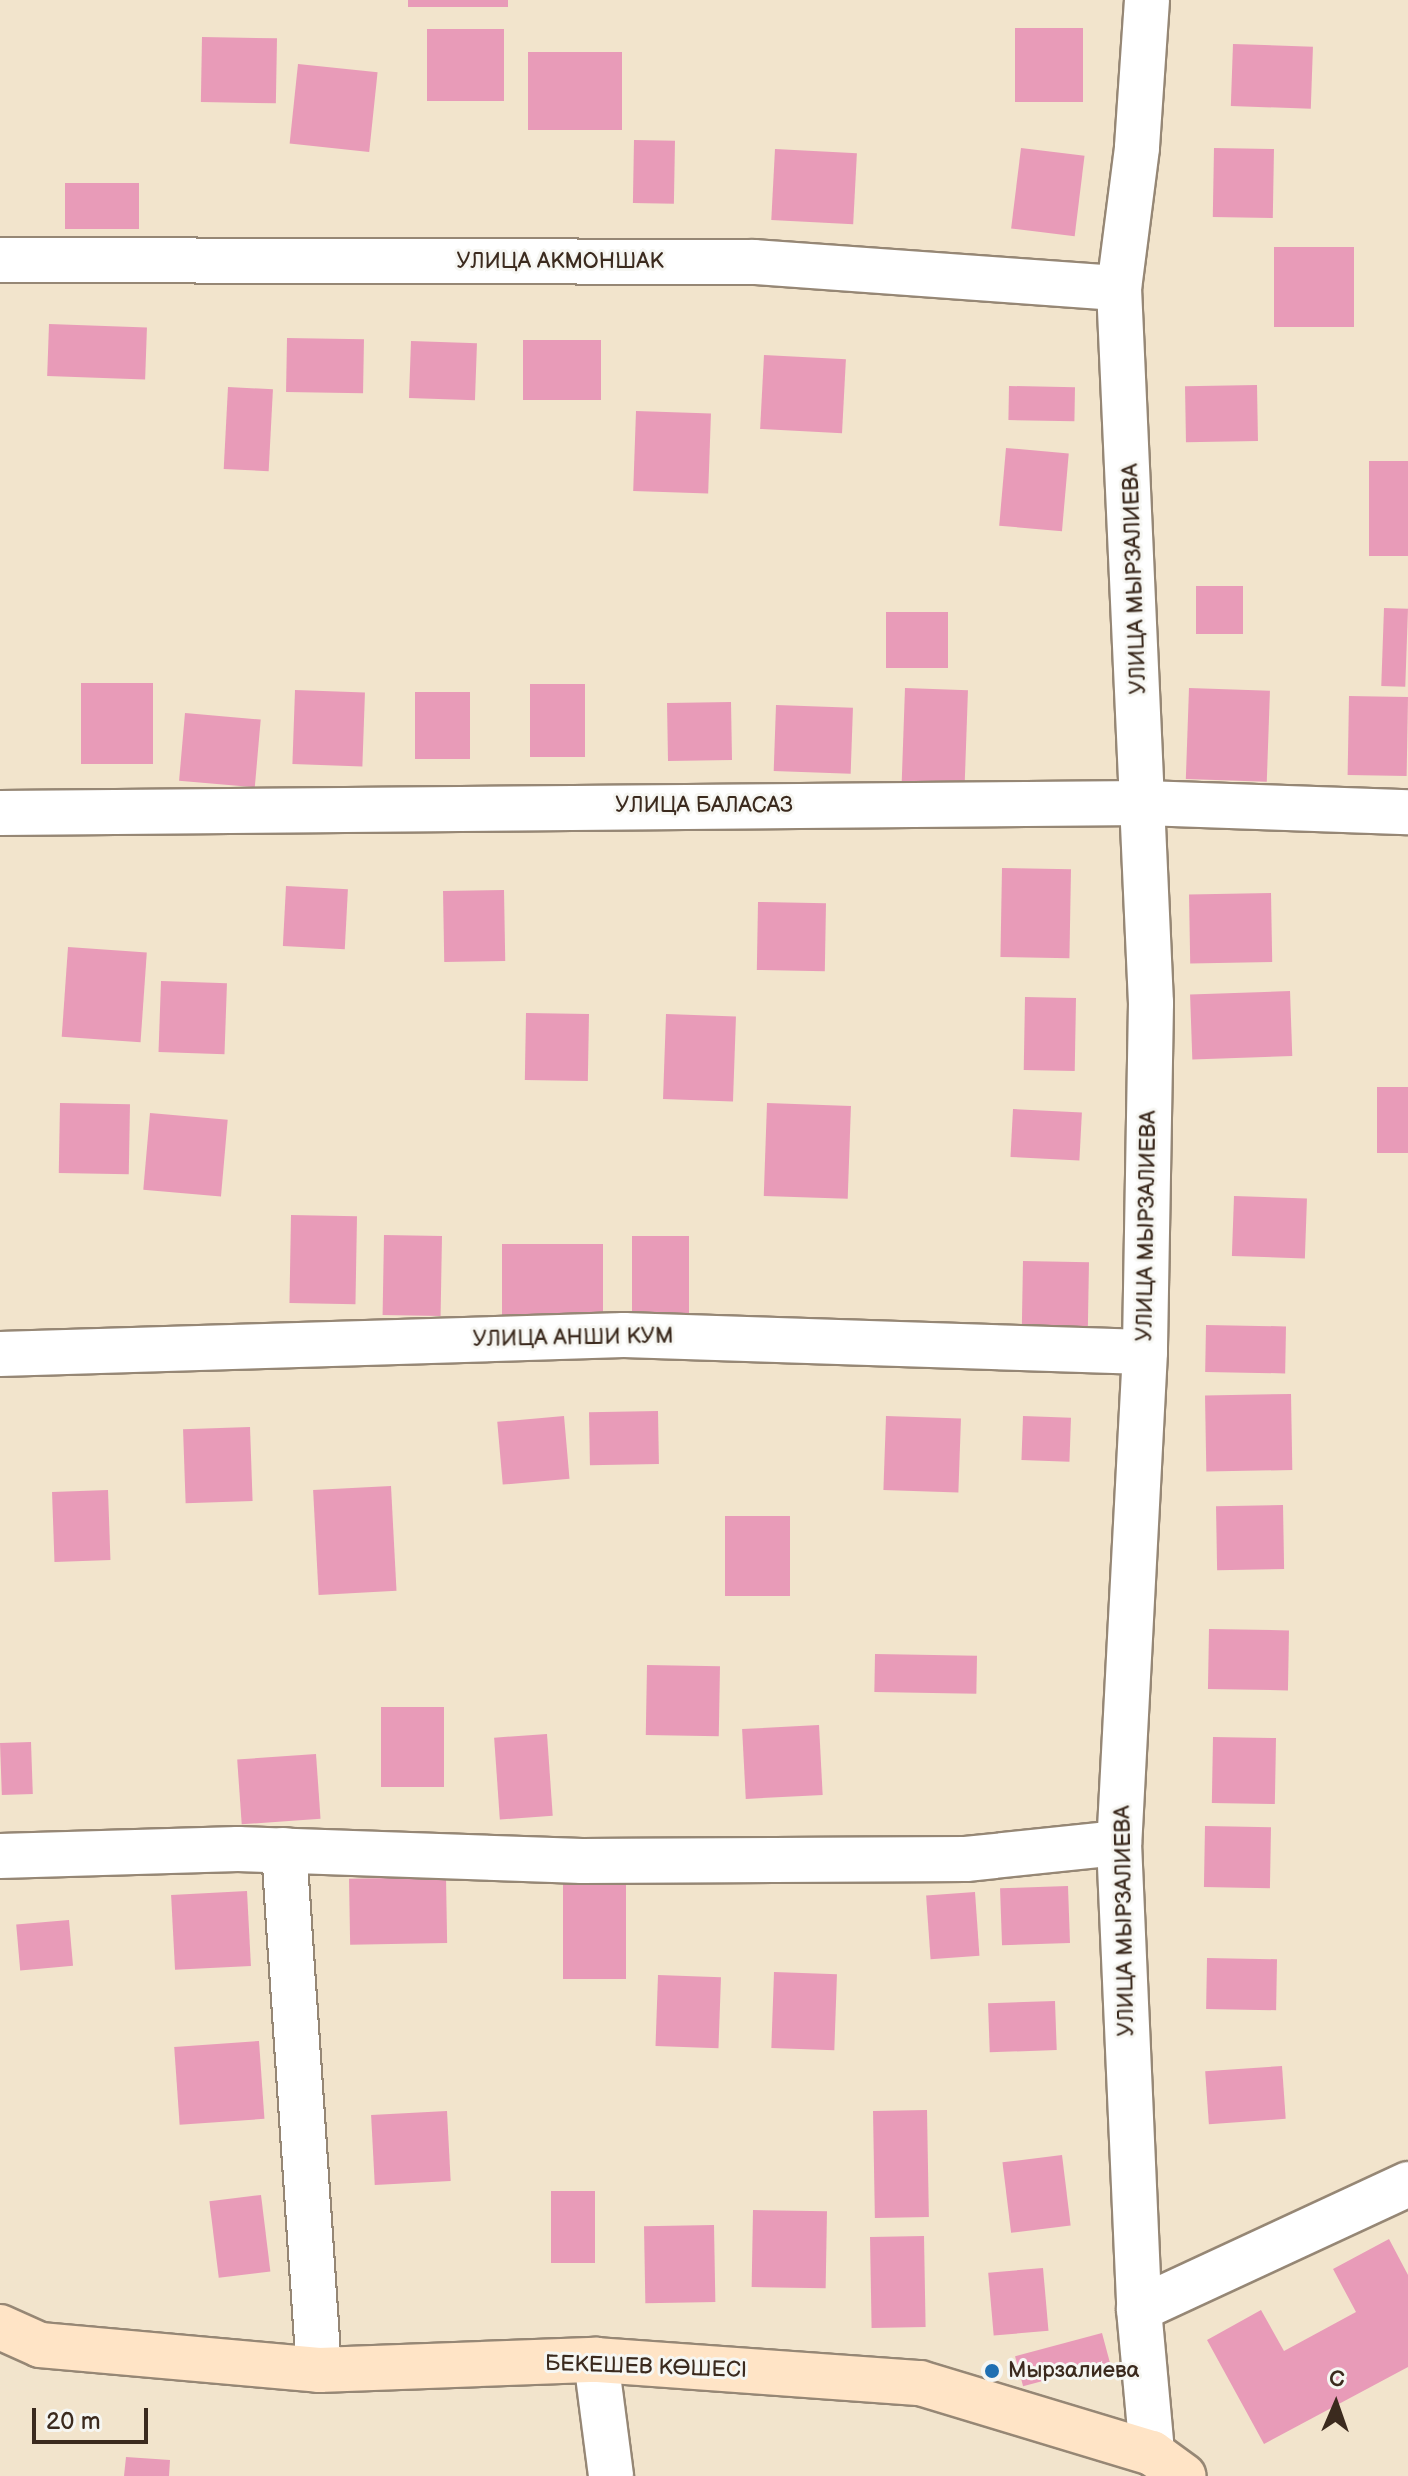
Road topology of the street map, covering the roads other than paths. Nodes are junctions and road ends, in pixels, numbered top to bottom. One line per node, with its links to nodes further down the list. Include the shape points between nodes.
1 (1147, 0): 3 (street, УЛИЦА МЫРЗАЛИЕВА, via 1138,134)
2 (0, 260): 3 (street, УЛИЦА АКМОНШАК, via 754,262)
3 (1119, 288): 4 (street, УЛИЦА МЫРЗАЛИЕВА)
4 (1144, 803): 5 (street, УЛИЦА БАЛАСАЗ); 6 (street, УЛИЦА БАЛАСАЗ); 7 (street, УЛИЦА МЫРЗАЛИЕВА, via 1151,1003)
5 (1408, 812)
6 (0, 813)
7 (1145, 1352): 8 (street, УЛИЦА АНШИ КУМ, via 624,1335); 9 (street, УЛИЦА МЫРЗАЛИЕВА)
8 (0, 1354)
9 (1119, 1843): 10 (street, via 966,1859 582,1861); 13 (street, УЛИЦА МЫРЗАЛИЕВА)
10 (284, 1850): 11 (street); 16 (street)
11 (0, 1856)
12 (1408, 2184): 13 (street)
13 (1139, 2309): 17 (street, УЛИЦА МЫРЗАЛИЕВА)
14 (0, 2327): 16 (main road, БЕКЕШЕВ КӨШЕСІ, via 40,2345)
15 (596, 2360): 16 (main road, БЕКЕШЕВ КӨШЕСІ); 17 (main road, БЕКЕШЕВ КӨШЕСІ, via 920,2383); 18 (street)
16 (319, 2370)
17 (1168, 2465)
18 (611, 2476)

